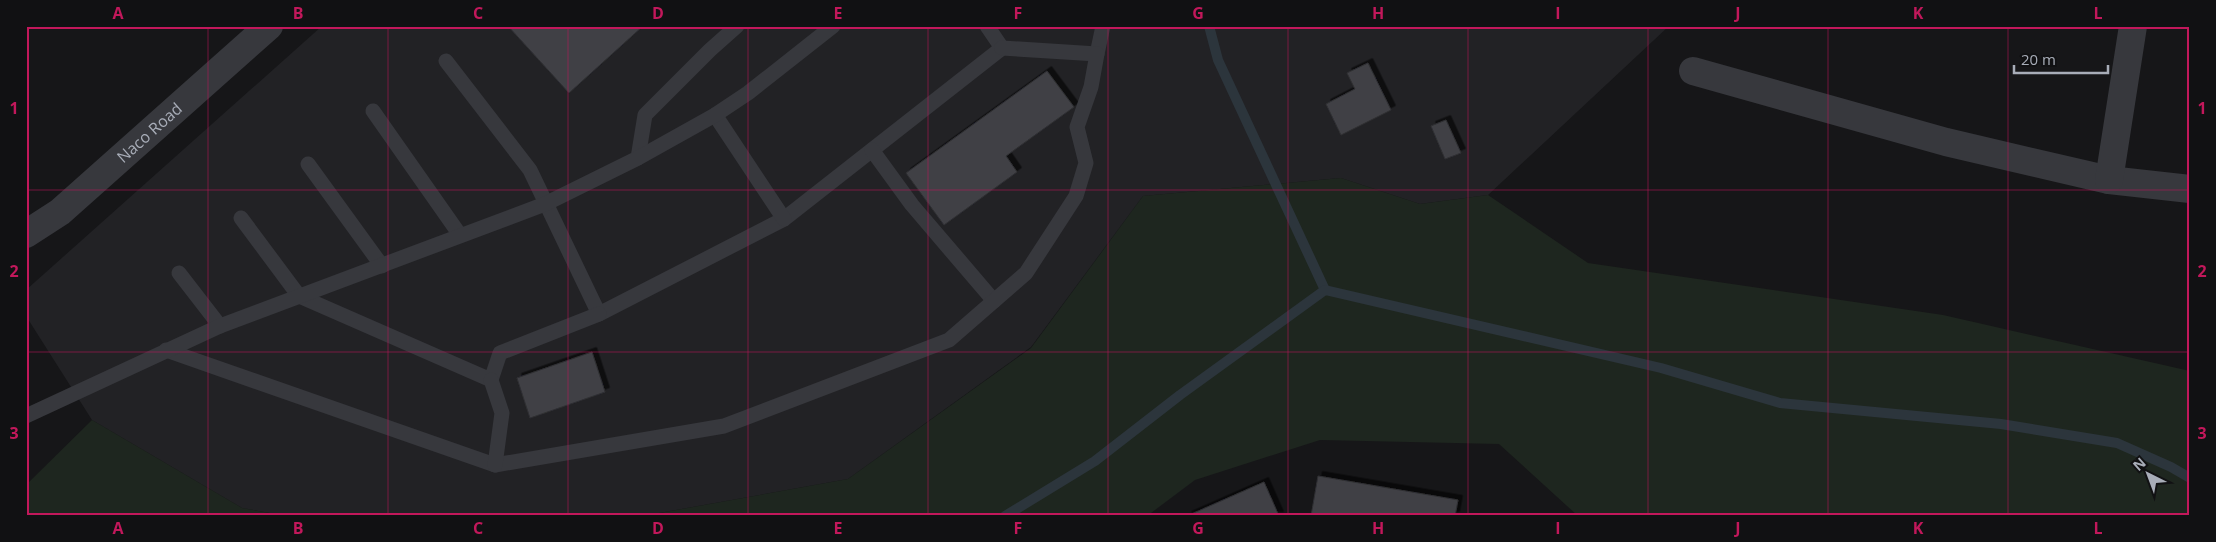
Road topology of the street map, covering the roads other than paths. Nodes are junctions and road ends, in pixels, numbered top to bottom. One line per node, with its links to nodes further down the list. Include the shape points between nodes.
1 (269, 26): 21 (street, Naco Road, via 60,212)
2 (737, 26): 14 (lane, via 645,115)
3 (833, 26): 12 (lane)
4 (987, 26): 7 (lane)
5 (1103, 26): 8 (lane)
6 (2133, 26): 16 (street)
7 (1002, 48): 8 (lane); 13 (lane)
8 (1097, 54): 26 (lane, via 1092,87 1077,126 1086,163 1076,196 1026,273)
9 (446, 61): 18 (lane, via 530,170)
10 (1693, 72): 16 (street, via 1946,142)
11 (372, 111): 22 (lane)
12 (715, 115): 14 (lane); 20 (lane)
13 (872, 150): 20 (lane); 26 (lane, via 912,205)
14 (638, 158): 18 (lane)
15 (308, 164): 23 (lane)
16 (2109, 180): 17 (street)
17 (2190, 189)
18 (545, 204): 22 (lane); 27 (lane)
19 (241, 218): 25 (lane)
20 (784, 219): 27 (lane)
21 (26, 234)
22 (460, 235): 23 (lane)
23 (382, 266): 25 (lane)
24 (179, 272): 28 (lane)
25 (299, 296): 28 (lane); 30 (lane)
26 (994, 301): 32 (lane, via 949,340 724,426)
27 (599, 314): 30 (lane, via 500,353)
28 (220, 326): 29 (lane)
29 (166, 350): 31 (lane); 32 (lane)
30 (491, 380): 32 (lane, via 502,412)
31 (26, 416)
32 (495, 465)

